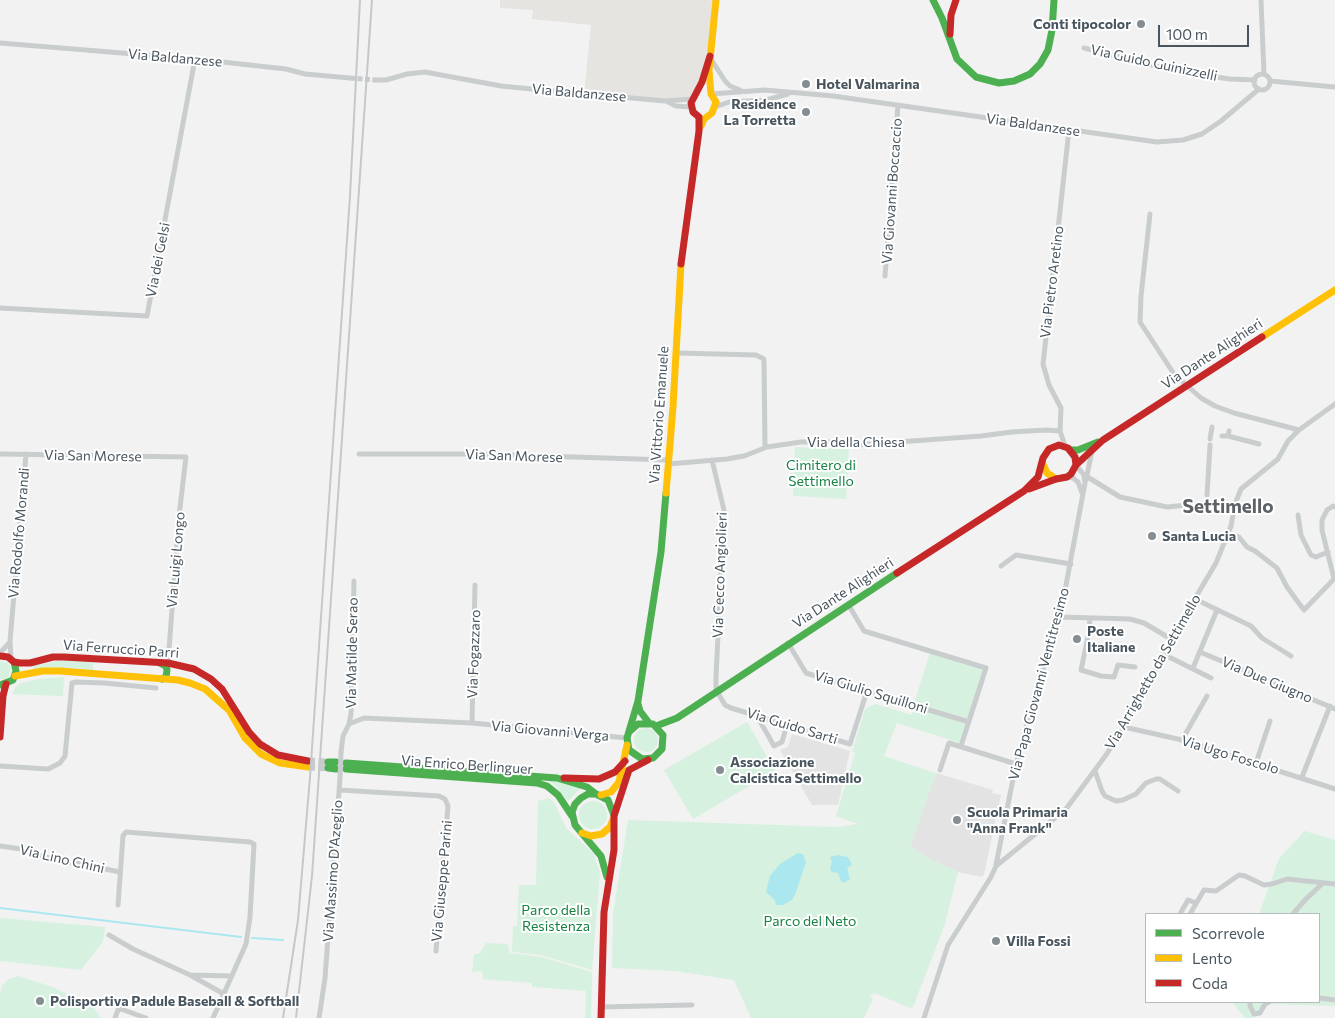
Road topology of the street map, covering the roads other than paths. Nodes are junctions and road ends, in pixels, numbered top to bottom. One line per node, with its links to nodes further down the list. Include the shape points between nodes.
1 (716, 0): 9 (main road)
2 (934, 0): 6 (main road)
3 (956, 0): 6 (main road, via 951,15)
4 (1054, 0): 6 (main road, via 1048,50 1030,74 1014,81 999,83 976,77 957,59)
5 (1261, 0): 11 (street)
6 (951, 42)
7 (0, 43): 10 (street, Via Baldanzese)
8 (1084, 48): 14 (street, Via Guido Guinizzelli, via 1180,72)
9 (710, 56): 18 (street, via 725,81); 20 (main road); 21 (main road)
10 (195, 59): 12 (street, Via Baldanzese); 33 (street, Via dei Gelsi, via 147,316)
11 (1264, 74): 14 (street); 15 (street)
12 (350, 78)
13 (374, 80): 22 (street, Via Baldanzese, via 425,72 508,87)
14 (1254, 80): 17 (street)
15 (1270, 81): 16 (street); 17 (street, Via Baldanzese, via 1266,88)
16 (1335, 87)
17 (1259, 89): 28 (street, Via Baldanzese, via 1213,127 1183,140 1153,142)
18 (745, 91): 19 (street, Via Baldanzese); 20 (street, Via Baldanzese)
19 (790, 93): 23 (street, Via Baldanzese); 25 (street, Via Baldanzese)
20 (711, 94): 21 (main road, via 704,91); 25 (main road)
21 (694, 96): 22 (street, Via Baldanzese); 24 (main road)
22 (665, 101): 24 (street, Via Baldanzese)
23 (898, 105): 28 (street, Via Baldanzese); 31 (street, Via Giovanni Boccaccio)
24 (691, 107): 26 (main road, Via Vittorio Emanuele)
25 (715, 107): 27 (main road, Via Vittorio Emanuele)
26 (697, 115): 27 (main road); 29 (main road, Via Vittorio Emanuele)
27 (709, 115): 29 (main road, Via Vittorio Emanuele)
28 (1069, 130): 39 (street, Via Pietro Aretino, via 1043,364 1061,408)
29 (699, 131): 34 (main road, Via Vittorio Emanuele, via 683,244)
30 (1150, 214): 35 (street, via 1140,322 1174,374)
31 (885, 276)
32 (1335, 290): 35 (main road, Via Dante Alighieri)
33 (0, 308)
34 (677, 353): 45 (street, via 763,357); 53 (main road, Via Vittorio Emanuele)
35 (1186, 386): 38 (street, via 1215,406 1235,414); 42 (main road, Via Dante Alighieri)
36 (1335, 404): 38 (street, Via Arrighetto da Settimello)
37 (1212, 427): 41 (street)
38 (1300, 430): 63 (street, Via Arrighetto da Settimello, via 1288,441 1278,459 1241,490)
39 (1060, 432): 45 (street, Via della Chiesa, via 1012,432 857,445 801,442); 46 (street)
40 (1226, 435): 43 (street)
41 (1210, 439)
42 (1103, 440): 46 (main road, Via Dante Alighieri, via 1082,449); 47 (main road, Via Dante Alighieri)
43 (1259, 444)
44 (1210, 445): 61 (street)
45 (765, 447): 52 (street, Via della Chiesa, via 744,456)
46 (1068, 448): 54 (main road, Via Dante Alighieri, via 1059,445 1049,449); 55 (main road, via 1075,457)
47 (1092, 451): 55 (main road, Via Dante Alighieri); 56 (street, Via Papa Giovanni Ventitresimo)
48 (0, 454): 49 (street, Via San Morese)
49 (26, 454): 51 (street, Via San Morese); 78 (street, Via Rodolfo Morandi)
50 (359, 454): 53 (street, Via San Morese, via 480,454)
51 (186, 458): 86 (street, Via Luigi Longo)
52 (712, 460): 53 (street, Via della Chiesa); 94 (street, Via Cecco Angiolieri, via 724,510)
53 (668, 462): 97 (main road, Via Vittorio Emanuele, via 661,552)
54 (1043, 464): 58 (main road, via 1047,474); 60 (main road, Via Dante Alighieri, via 1036,481)
55 (1076, 465): 57 (main road, Via Dante Alighieri); 59 (street, via 1084,475)
56 (1086, 476): 59 (street, Via Papa Giovanni Ventitresimo); 61 (street, via 1120,497 1167,506)
57 (1067, 477): 58 (main road, Via Dante Alighieri); 62 (street, via 1079,485)
58 (1056, 479): 60 (main road, Via Dante Alighieri)
59 (1085, 483): 62 (street, Via Papa Giovanni Ventitresimo)
60 (1024, 491): 73 (main road, Via Dante Alighieri)
61 (1206, 500): 63 (street)
62 (1082, 501): 68 (street, Via Papa Giovanni Ventitresimo)
63 (1234, 504): 66 (street, Via Arrighetto da Settimello)
64 (1334, 507): 67 (street, via 1327,510 1322,520)
65 (1298, 515): 67 (street, via 1304,545 1311,555 1316,557)
66 (1229, 532): 67 (street, via 1277,568 1304,610 1334,579); 72 (street, Via Arrighetto da Settimello)
67 (1328, 552)
68 (1070, 564): 69 (street, via 1016,555); 75 (street, Via Papa Giovanni Ventitresimo)
69 (1001, 566)
70 (354, 581): 105 (street, Via Matilde Serao)
71 (475, 585): 103 (street, Via Fogazzaro)
72 (1195, 599): 74 (street); 77 (street, Via Arrighetto da Settimello)
73 (848, 604): 79 (main road, Via Dante Alighieri); 102 (street, via 864,631 986,668)
74 (1217, 610): 80 (street); 83 (street, via 1251,626 1262,638)
75 (1060, 617): 76 (street); 117 (street, Via Papa Giovanni Ventitresimo)
76 (1090, 618): 77 (street, via 1130,619 1144,623); 87 (street, via 1081,670 1114,676 1118,665)
77 (1171, 639): 82 (street, Via Arrighetto da Settimello)
78 (10, 642): 81 (street); 84 (street, Via Rodolfo Morandi)
79 (788, 643): 94 (main road, Via Dante Alighieri); 95 (street, Via Giulio Squilloni, via 806,672)
80 (1200, 652): 88 (street); 98 (street, Via Due Giugno)
81 (0, 654): 84 (main road, Via Ferruccio Parri)
82 (1163, 654): 88 (street); 108 (street, Via Arrighetto da Settimello)
83 (1291, 656)
84 (12, 661): 85 (main road, Via Ferruccio Parri, via 30,663 64,657); 89 (main road)
85 (160, 663): 86 (main road, Via Ferruccio Parri); 91 (main road, via 167,670 166,677)
86 (168, 663): 91 (main road, Via Ferruccio Parri, via 194,669 215,682 249,732 265,748 308,764 280,763 258,752 245,738 225,705 211,692 190,682)
87 (1135, 667)
88 (1192, 668): 90 (street)
89 (16, 676): 91 (main road, Via Ferruccio Parri, via 60,671); 92 (main road)
90 (1211, 678)
91 (162, 679)
92 (3, 685): 109 (main road)
93 (156, 688): 118 (street, via 104,682 72,683 65,756 60,763 48,769)
94 (716, 690): 99 (street, Via Guido Sarti, via 727,707); 100 (main road, Via Dante Alighieri)
95 (867, 691): 102 (street, Via Giulio Squilloni); 106 (street, Via Guido Sarti, via 851,744)
96 (1207, 696): 112 (street)
97 (638, 701): 104 (main road); 110 (main road, Via Vittorio Emanuele)
98 (1332, 708): 122 (street)
99 (756, 716): 106 (street, Via Guido Sarti); 106 (street, via 774,746 782,742)
100 (677, 718): 107 (main road, Via Dante Alighieri); 111 (main road, Via Dante Alighieri)
101 (1270, 721): 116 (street)
102 (969, 722): 113 (street)
103 (472, 723): 105 (street, Via Giovanni Verga, via 364,718); 110 (street, Via Giovanni Verga)
104 (648, 723): 107 (main road); 110 (main road, via 638,724)
105 (349, 724): 124 (street, Via Massimo D'Azeglio, bridge, via 343,736)
106 (787, 725)
107 (656, 726): 111 (main road)
108 (1124, 727): 112 (street, Via Ugo Foscolo); 120 (street, Via Arrighetto da Settimello)
109 (0, 737)
110 (628, 738): 114 (main road, via 633,754); 115 (main road, Via Vittorio Emanuele)
111 (664, 740): 114 (main road, via 660,752)
112 (1182, 740): 116 (street, Via Ugo Foscolo)
113 (961, 746): 117 (street); 119 (street, via 948,744)
114 (653, 758): 128 (main road, via 629,770)
115 (625, 761): 121 (main road, Via Enrico Berlinguer, via 606,777); 126 (main road, Via Vittorio Emanuele, via 616,787 611,792)
116 (1256, 762): 122 (street, Via Ugo Foscolo)
117 (1016, 764): 131 (street, Via Papa Giovanni Ventitresimo)
118 (0, 766)
119 (940, 770)
120 (1095, 770): 125 (street, via 1105,796 1117,802 1136,794 1146,783 1156,779); 131 (street, Via Arrighetto da Settimello, via 1066,809)
121 (557, 778): 126 (main road, Via Enrico Berlinguer, via 587,787); 127 (main road, Via Enrico Berlinguer, via 346,766 537,783 558,795)
122 (1302, 778): 123 (street, Via Ugo Foscolo)
123 (1335, 789)
124 (340, 790): 142 (street, Via Giuseppe Parini, via 445,799 448,806); 155 (street, Via Massimo D'Azeglio)
125 (1178, 791)
126 (598, 795): 127 (main road, via 578,800); 128 (main road, via 610,803)
127 (572, 816): 129 (main road)
128 (614, 817): 129 (main road, via 602,834 591,836); 135 (main road, via 614,850)
129 (582, 832): 135 (main road, via 601,856)
130 (0, 846): 132 (street, Via Lino Chini, via 61,862)
131 (996, 866): 157 (street, Via Arrighetto da Settimello, via 948,946)
132 (120, 872): 137 (street, Via Lino Chini); 144 (street, via 126,832 252,842 255,848 249,929)
133 (1323, 883): 134 (street); 136 (street, via 1287,879 1264,885 1239,875 1216,891 1205,890); 140 (street)
134 (1335, 884)
135 (607, 890): 151 (main road, via 602,936)
136 (1196, 903): 138 (street, via 1188,900); 139 (street)
137 (118, 905)
138 (1181, 913)
139 (1191, 913)
140 (1294, 913)
141 (109, 935): 143 (street)
142 (436, 950)
143 (190, 975): 144 (street); 145 (street)
144 (232, 976): 145 (street)
145 (224, 994): 154 (street)
146 (1320, 998): 147 (street)
147 (1335, 1000)
148 (1250, 1003): 149 (street, via 1254,1014 1260,1013)
149 (1268, 1003)
150 (692, 1005): 151 (street)
151 (601, 1007): 156 (main road)
152 (115, 1018): 153 (street, via 118,1010 123,1009)
153 (146, 1018)
154 (213, 1018)
155 (319, 1018)
156 (601, 1018)
157 (924, 1018)

